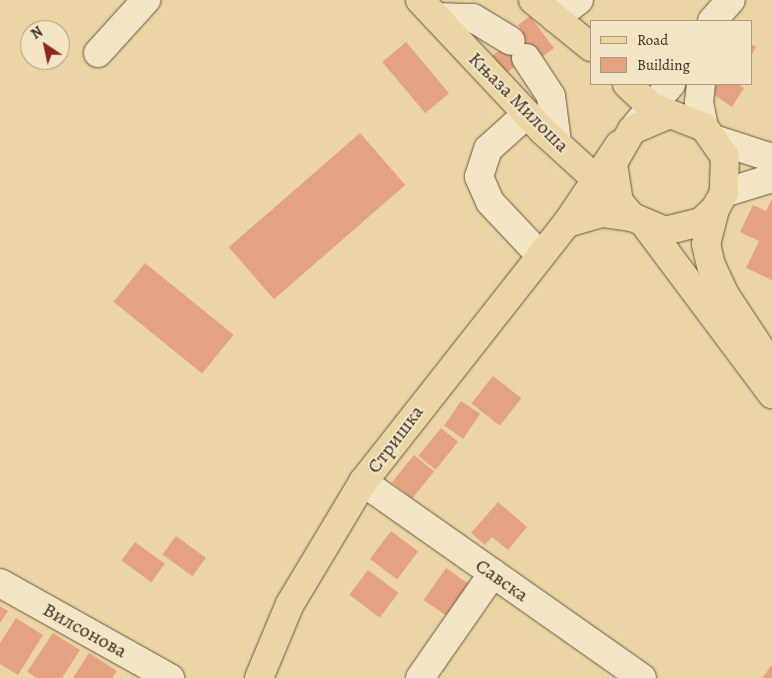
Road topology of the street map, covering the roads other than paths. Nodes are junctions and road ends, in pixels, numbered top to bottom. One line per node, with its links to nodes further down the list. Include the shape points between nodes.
1 (146, 0): 10 (street)
2 (533, 0): 6 (main road)
3 (579, 0): 6 (street)
4 (732, 0): 7 (street); 8 (street)
5 (428, 9): 15 (main road, Књаза Милоша); 15 (street, via 473,18 518,50 551,96)
6 (556, 18): 9 (main road)
7 (713, 20)
8 (728, 20)
9 (590, 46)
10 (98, 53)
11 (628, 85): 14 (main road)
12 (671, 85): 14 (street)
13 (701, 85): 16 (street, via 699,102)
14 (660, 111): 16 (main road); 17 (main road)
15 (542, 129): 19 (main road, Књаза Милоша); 22 (main road, via 572,174); 24 (street, via 488,149 479,177 490,202)
16 (711, 133): 18 (street); 21 (main road, via 725,157)
17 (626, 137): 19 (main road, Стришка); 23 (main road, via 613,163)
18 (772, 158)
19 (596, 176): 22 (main road, Стришка); 23 (main road, Књаза Милоша)
20 (772, 178): 21 (street)
21 (719, 201): 23 (main road, via 684,229); 25 (main road, via 706,244 711,265 725,296)
22 (573, 212): 23 (main road); 24 (main road, Стришка)
23 (633, 215): 26 (main road, Књаза Милоша)
24 (540, 255): 27 (main road, Стришка)
25 (772, 366)
26 (772, 394)
27 (363, 482): 28 (street, Савска); 31 (main road, Стришка, via 290,604)
28 (492, 573): 32 (street); 33 (street, Савска)
29 (0, 583): 30 (street, Вилсонова)
30 (170, 678)
31 (259, 678)
32 (420, 678)
33 (642, 678)

